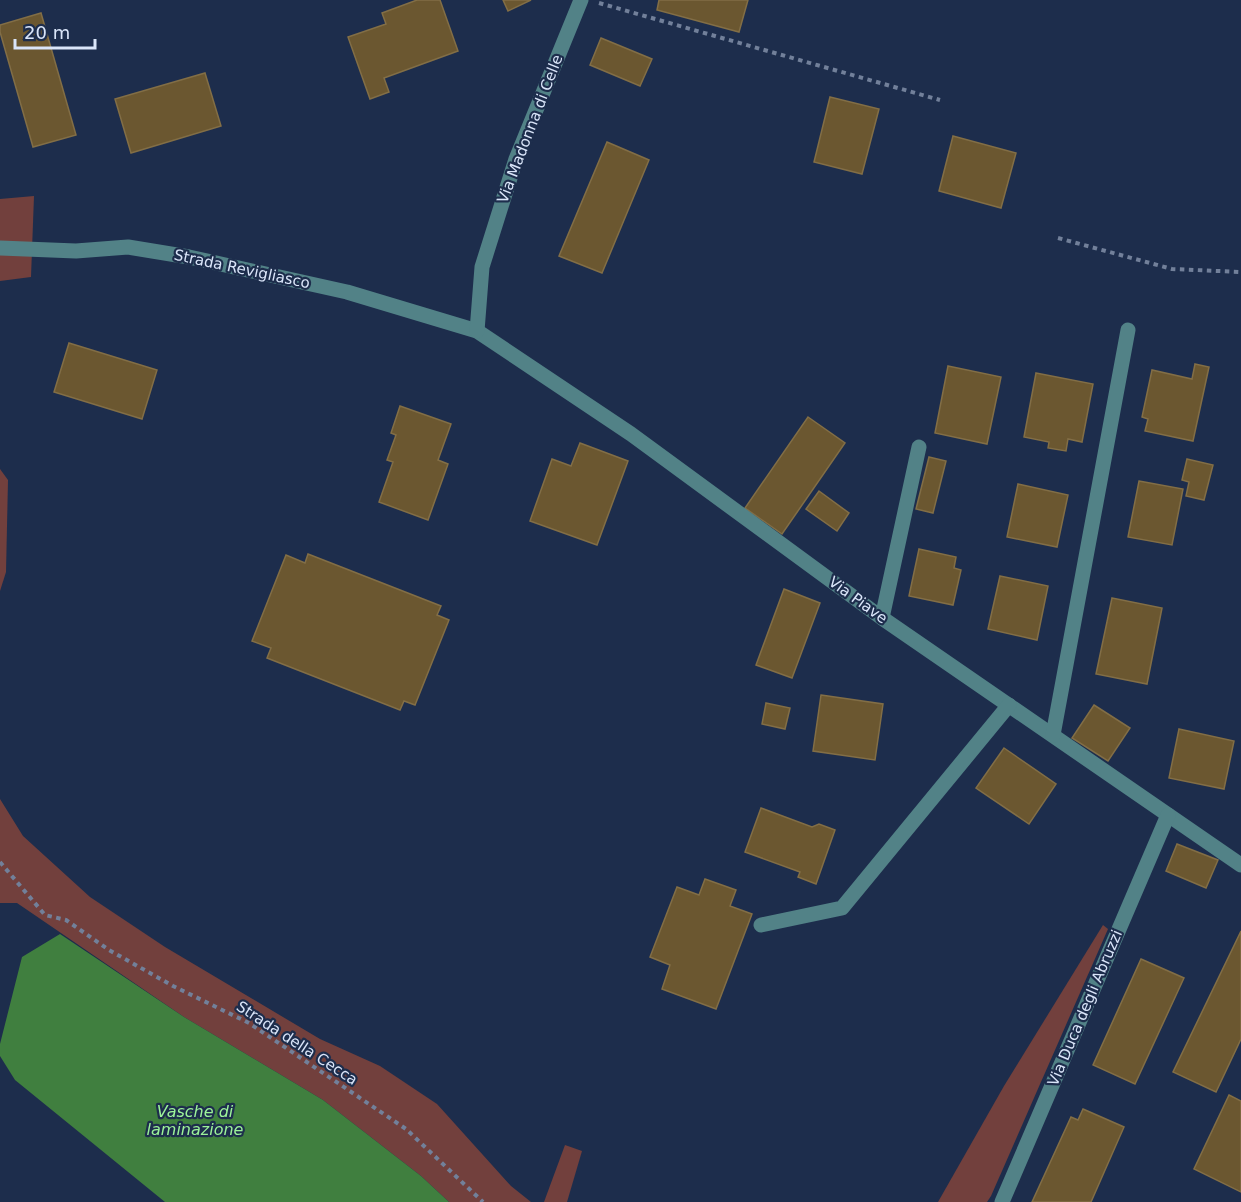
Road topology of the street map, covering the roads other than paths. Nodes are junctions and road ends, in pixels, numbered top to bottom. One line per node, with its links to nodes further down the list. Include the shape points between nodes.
1 (581, 0): 4 (street, Via Madonna di Celle, via 516,159 482,267)
2 (0, 248): 4 (street, Strada Revigliasco, via 128,247 189,257 347,292)
3 (1128, 330): 8 (street)
4 (477, 331): 6 (street, Via Piave, via 631,434)
5 (919, 447): 6 (street)
6 (882, 618): 7 (street, Via Piave)
7 (1009, 705): 8 (street, Via Piave); 11 (street, via 842,908)
8 (1053, 735): 9 (street, Via Piave)
9 (1168, 814): 10 (street, Via Piave); 12 (street, Via Duca degli Abruzzi)
10 (1241, 865)
11 (761, 924)
12 (1002, 1202)

